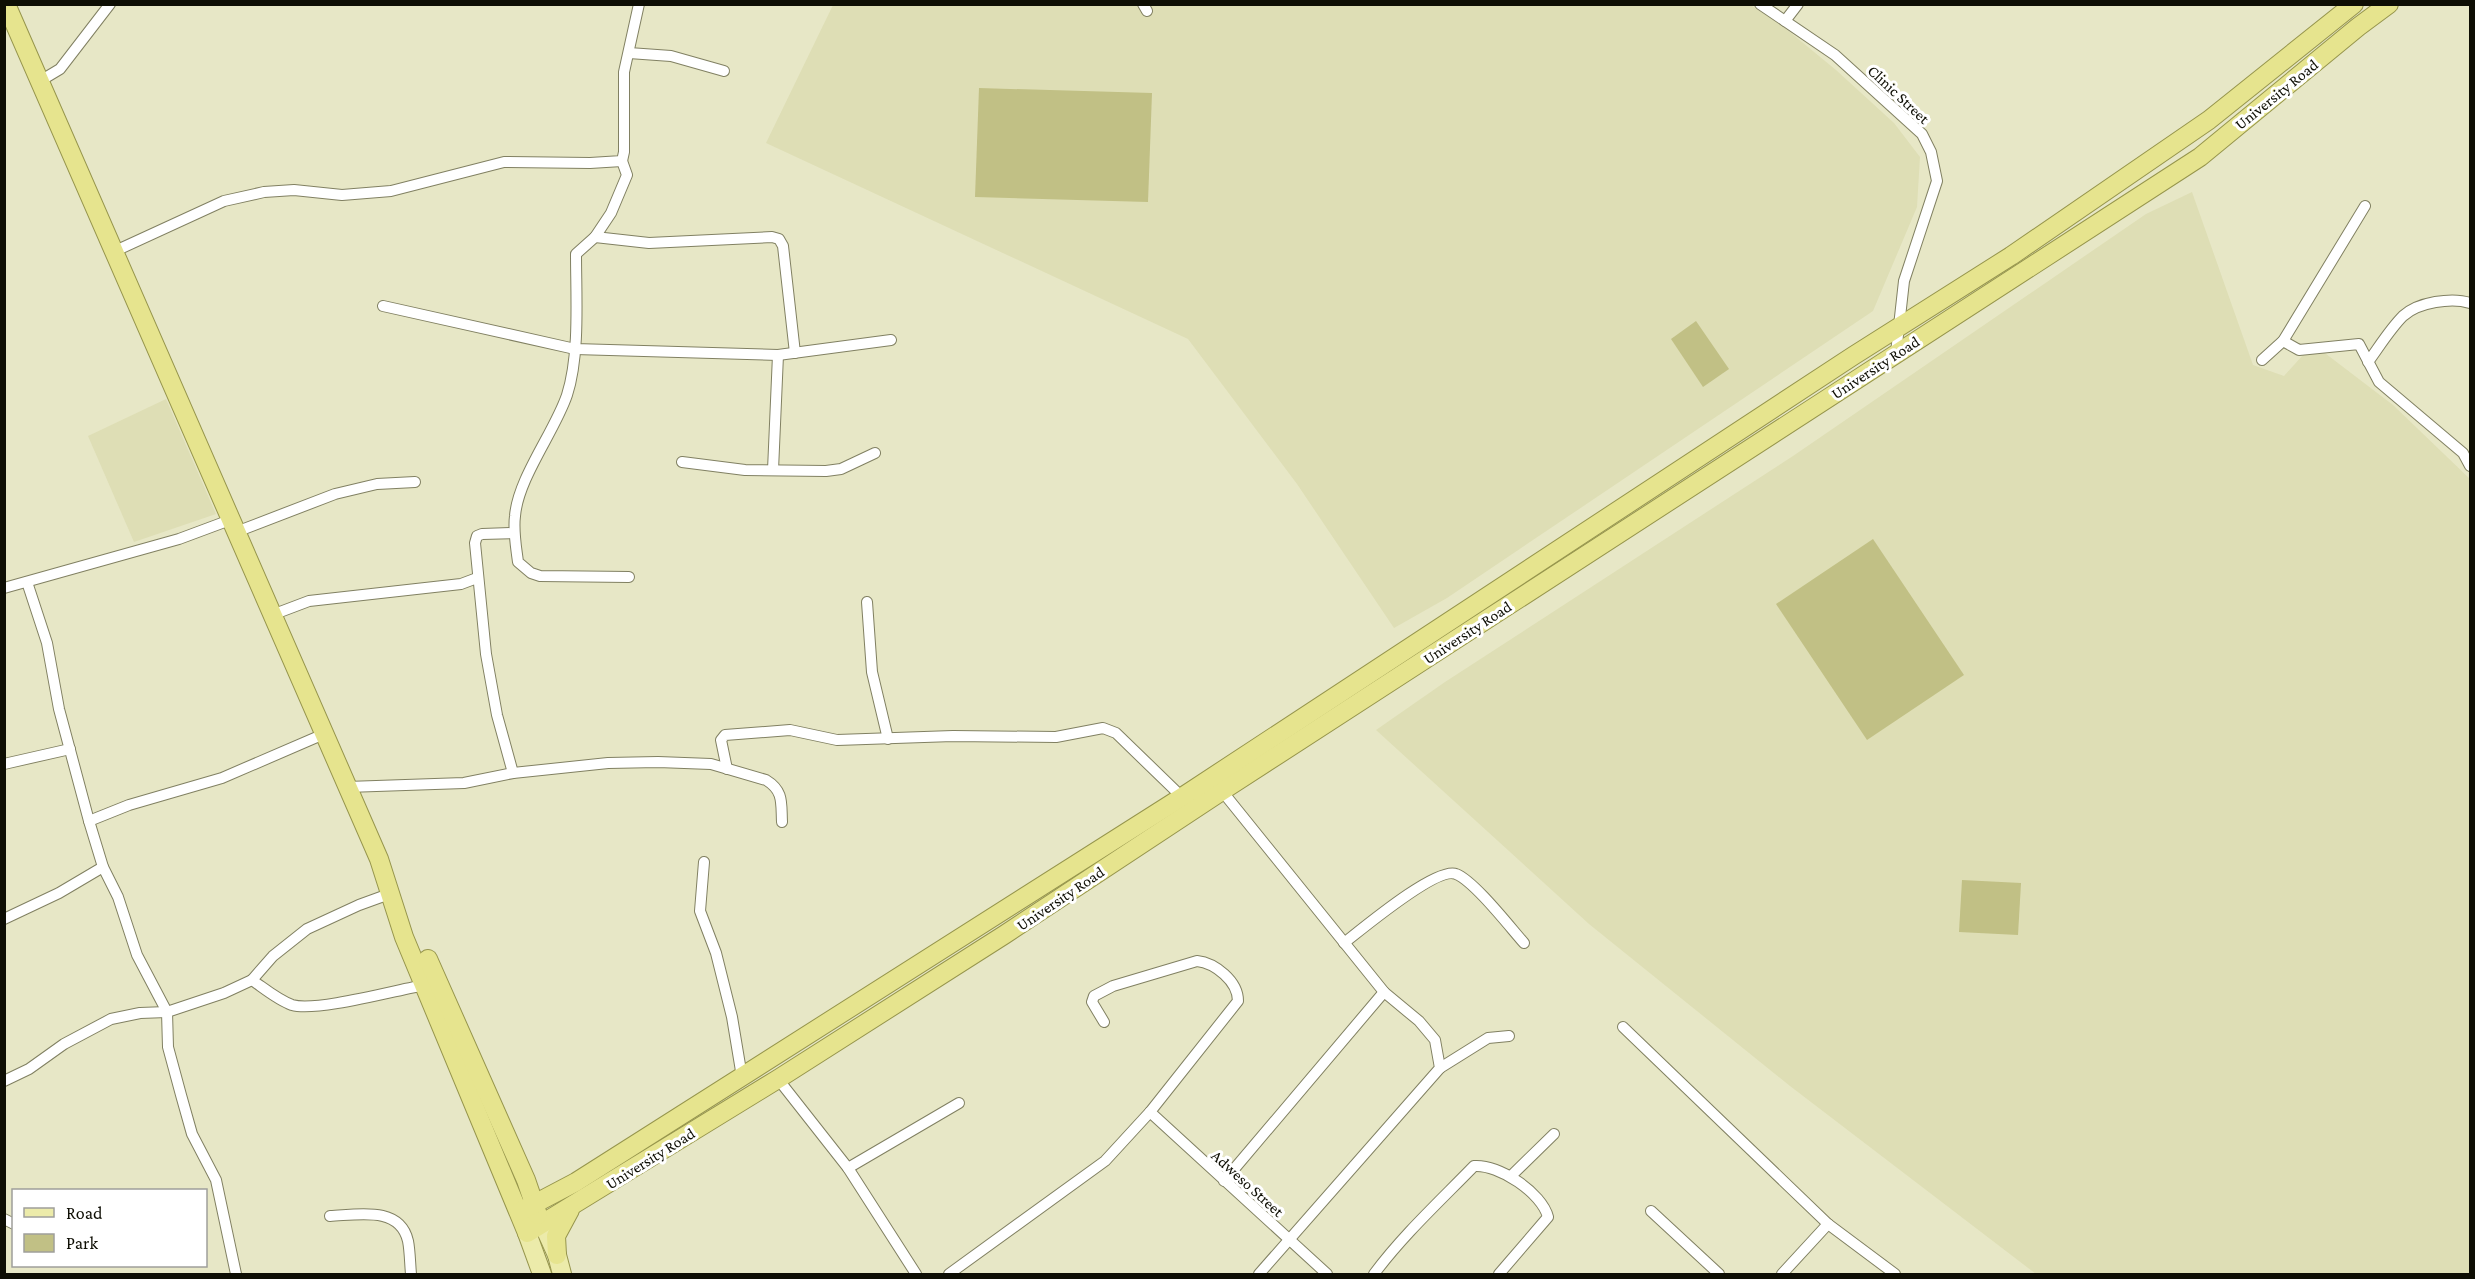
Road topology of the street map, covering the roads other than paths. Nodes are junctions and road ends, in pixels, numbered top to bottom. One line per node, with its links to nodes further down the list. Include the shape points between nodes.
1 (6, 4): 11 (highway)
2 (110, 4): 11 (street, via 60,69)
3 (639, 4): 9 (street)
4 (1760, 4): 8 (street, Clinic Street)
5 (1798, 4): 8 (street)
6 (2354, 4): 18 (highway, University Road, via 2209,120)
7 (2389, 4): 23 (highway, University Road, via 2200,157)
8 (1785, 21): 18 (street, Clinic Street, via 1835,55 1922,134 1931,152 1937,181 1904,281)
9 (629, 53): 10 (street, via 671,56); 12 (street, via 624,72)
10 (724, 71)
11 (40, 81): 15 (highway)
12 (622, 161): 14 (street, via 627,175 611,213); 15 (street, via 504,162 391,191 342,195 294,190 264,192 224,201)
13 (2365, 206): 20 (street)
14 (595, 237): 21 (street, via 576,254); 22 (street, via 649,243 779,239)
15 (113, 252): 32 (highway)
16 (2470, 303): 26 (street, via 2446,301 2404,315)
17 (383, 306): 21 (street)
18 (1897, 328): 23 (street, Clinic Street); 48 (highway, University Road)
19 (891, 340): 22 (street)
20 (2283, 341): 25 (street); 26 (street, via 2299,350 2359,344)
21 (575, 349): 24 (street); 33 (street, via 567,394 522,491)
22 (795, 353): 24 (street)
23 (1896, 353): 47 (highway, University Road)
24 (778, 355): 30 (street)
25 (2262, 360)
26 (2368, 362): 29 (street, via 2379,382 2463,453)
27 (875, 453): 30 (street, via 833,470)
28 (682, 462): 30 (street)
29 (2470, 466)
30 (773, 470)
31 (415, 482): 32 (street, via 377,484 335,494)
32 (233, 526): 36 (street); 39 (highway)
33 (514, 533): 34 (street, via 518,562 531,573); 35 (street, via 477,536)
34 (629, 577)
35 (477, 578): 39 (street, via 462,584 309,602); 45 (street, via 497,715)
36 (27, 582): 37 (street); 42 (street, via 47,643)
37 (4, 588)
38 (867, 602): 41 (street, via 872,672)
39 (272, 615): 40 (highway)
40 (324, 734): 46 (highway); 49 (street, via 222,778)
41 (888, 739): 44 (street, via 837,740 790,730 725,735 720,740); 48 (street, via 1056,737 1110,729)
42 (70, 749): 43 (street); 49 (street)
43 (4, 764)
44 (727, 769): 45 (street, via 711,764 657,762); 50 (street, via 773,784 780,791)
45 (513, 773): 46 (street, via 464,783)
46 (347, 787): 53 (highway)
47 (1222, 790): 55 (street); 66 (highway, University Road)
48 (1182, 797): 65 (highway, University Road)
49 (88, 821): 52 (street)
50 (782, 822)
51 (704, 862): 65 (street, via 700,911 716,953)
52 (103, 867): 54 (street); 60 (street, via 118,897 137,955)
53 (392, 896): 57 (street, via 359,905 307,929 273,956); 58 (highway, via 404,937); 73 (highway, via 414,929)
54 (4, 919)
55 (1344, 943): 56 (street, via 1424,883 1445,872 1465,879); 59 (street)
56 (1524, 943)
57 (252, 980): 58 (street, via 281,1000 306,1006); 60 (street)
58 (425, 985): 77 (highway)
59 (1384, 992): 64 (street, via 1435,1041); 74 (street)
60 (167, 1012): 67 (street, via 111,1019); 86 (street, via 168,1047 180,1095 192,1134 216,1180)
61 (1104, 1022): 69 (street, via 1092,1002 1094,996 1113,986 1197,961 1229,978 1238,1001)
62 (1623, 1027): 81 (street)
63 (1509, 1036): 64 (street, via 1488,1038)
64 (1440, 1068): 83 (street)
65 (742, 1077): 75 (highway, University Road)
66 (778, 1079): 71 (street); 76 (highway, University Road)
67 (4, 1081)
68 (959, 1103): 71 (street)
69 (1150, 1112): 74 (street, Adweso Street); 91 (street, via 1105,1161)
70 (1554, 1134): 72 (street)
71 (848, 1168): 90 (street)
72 (1511, 1176): 85 (street, via 1546,1207 1548,1217); 94 (street, via 1474,1166 1390,1253)
73 (526, 1180): 75 (highway, via 544,1189); 77 (highway)
74 (1224, 1181): 83 (street, Adweso Street)
75 (576, 1182): 77 (highway, University Road)
76 (573, 1206): 80 (highway, University Road); 84 (highway, via 556,1236)
77 (527, 1209): 80 (highway); 82 (highway)
78 (1651, 1211): 95 (street)
79 (330, 1216): 87 (street, via 381,1213 396,1222 408,1240)
80 (543, 1224): 82 (highway, University Road); 84 (main road)
81 (1828, 1224): 96 (street); 97 (street)
82 (527, 1233): 88 (main road)
83 (1289, 1240): 92 (street); 93 (street, Adweso Street)
84 (557, 1255): 89 (main road)
85 (1505, 1273)
86 (236, 1275)
87 (411, 1275)
88 (542, 1275)
89 (562, 1275)
90 (916, 1275)
91 (949, 1275)
92 (1259, 1275)
93 (1327, 1275)
94 (1374, 1275)
95 (1719, 1275)
96 (1782, 1275)
97 (1895, 1275)

